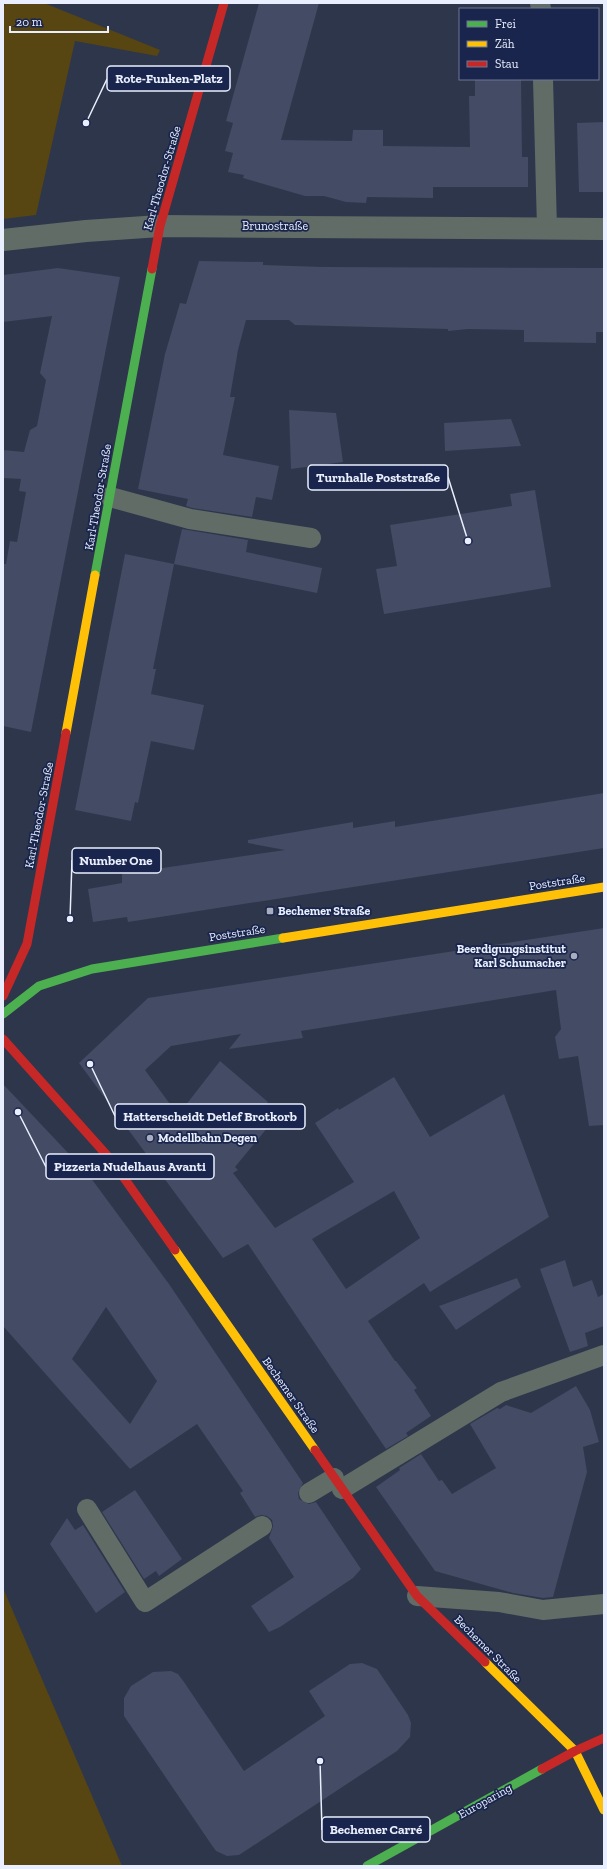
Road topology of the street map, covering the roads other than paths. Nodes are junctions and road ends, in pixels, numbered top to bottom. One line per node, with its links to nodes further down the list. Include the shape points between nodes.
1 (224, 3): 3 (street, Karl-Theodor-Straße)
2 (543, 80): 4 (lane)
3 (160, 226): 4 (street, Brunostraße); 6 (street, Brunostraße); 7 (street, Karl-Theodor-Straße)
4 (547, 228): 5 (street, Brunostraße)
5 (604, 229)
6 (3, 240)
7 (110, 497): 8 (lane, via 190,519); 10 (street, Karl-Theodor-Straße, via 27,944)
8 (311, 538)
9 (604, 887): 11 (street, Poststraße, via 92,969 39,986)
10 (3, 996)
11 (3, 1014)
12 (3, 1039): 14 (street, Bechemer Straße, via 112,1162)
13 (604, 1355): 14 (lane, via 501,1392)
14 (338, 1484): 15 (lane); 18 (street, Bechemer Straße)
15 (310, 1493)
16 (87, 1509): 17 (lane, via 145,1602)
17 (262, 1526)
18 (417, 1596): 19 (lane, via 499,1602 543,1610); 21 (street, Bechemer Straße)
19 (604, 1604)
20 (604, 1738): 21 (street, Europaring)
21 (574, 1751): 22 (street, Bechemer Straße); 23 (street, Europaring)
22 (604, 1810)
23 (367, 1866)

